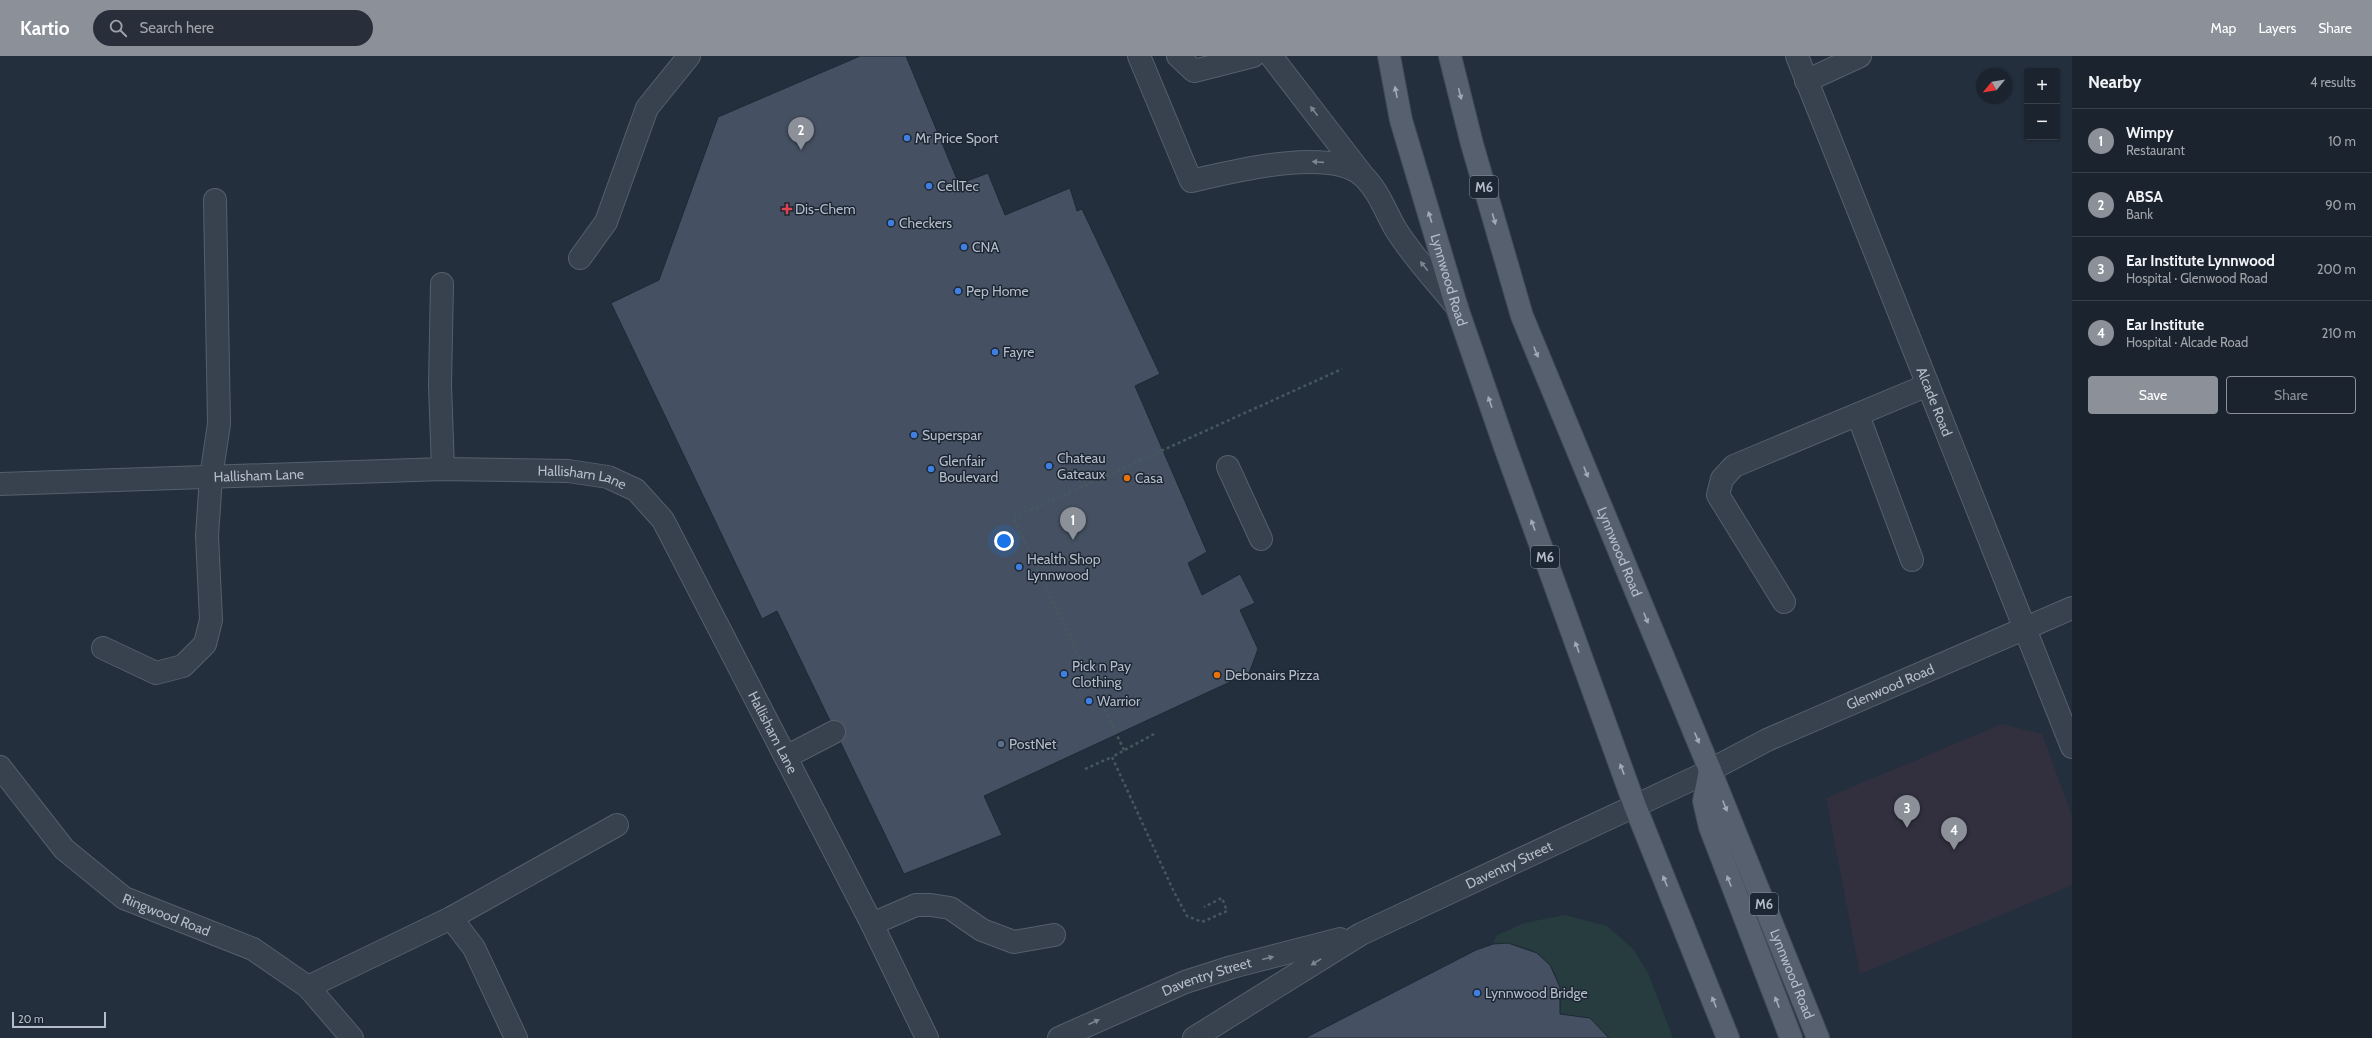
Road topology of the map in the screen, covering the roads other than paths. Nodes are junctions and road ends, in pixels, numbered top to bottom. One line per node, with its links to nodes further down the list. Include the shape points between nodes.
1 (688, 56): 13 (street, via 647,108 606,222)
2 (1139, 56): 11 (street, one-way to 2, via 1340,164 1312,161 1243,169 1191,181)
3 (1178, 56): 4 (street, via 1194,71)
4 (1253, 56)
5 (1271, 56): 11 (street, one-way to 5)
6 (1389, 56): 15 (main road, Lynnwood Road / M6, one-way to 6, via 1401,120)
7 (1450, 56): 32 (main road, Lynnwood Road / M6, one-way to 32, via 1472,144 1522,316)
8 (1797, 56): 10 (street, Alcade Road)
9 (1860, 56): 10 (street)
10 (1806, 81): 16 (street, Alcade Road)
11 (1362, 176): 15 (street, one-way to 11, via 1407,245 1380,198)
12 (215, 200): 20 (street, via 219,424)
13 (580, 258)
14 (442, 284): 19 (street, via 440,385)
15 (1457, 308): 33 (main road, Lynnwood Road / M6, one-way to 15)
16 (1928, 385): 17 (street, via 1894,397); 26 (street, Alcade Road)
17 (1858, 415): 23 (street); 24 (street, via 1734,466 1722,479 1718,495)
18 (1228, 467): 22 (street)
19 (443, 469): 20 (street, Hallisham Lane); 30 (street, Hallisham Lane, via 568,471 608,477 636,490 663,520)
20 (211, 477): 21 (street, Hallisham Lane); 27 (street, via 207,536 211,620 205,644 183,666 156,673)
21 (0, 484)
22 (1261, 539)
23 (1912, 560)
24 (1784, 602)
25 (2072, 608): 26 (street, Glenwood Road)
26 (2025, 629): 29 (street, Alcade Road); 32 (street, Glenwood Road, via 1768,740)
27 (103, 648)
28 (834, 732): 30 (street)
29 (2072, 747)
30 (786, 757): 36 (street, Hallisham Lane)
31 (0, 767): 39 (street, Ringwood Road, via 64,849 124,898 253,949)
32 (1710, 770): 33 (street, Glenwood Road); 46 (main road, one-way to 32, via 1710,827 1704,801); 47 (main road, Lynnwood Road / M6, one-way to 47)
33 (1635, 806): 37 (street, Daventry Street); 45 (main road, Lynnwood Road / M6, one-way to 33)
34 (617, 825): 35 (street)
35 (451, 918): 39 (street); 41 (street, via 474,948)
36 (872, 924): 38 (street, via 916,905 931,905 950,908 982,930 1014,942); 42 (street, Hallisham Lane)
37 (1361, 934): 43 (street, Daventry Street, one-way to 37, via 1185,982 1232,967); 44 (street, Daventry Street, one-way to 44)
38 (1054, 935)
39 (308, 987): 40 (street, Ringwood Road)
40 (352, 1038)
41 (516, 1038)
42 (927, 1038)
43 (1059, 1038)
44 (1194, 1038)
45 (1728, 1038)
46 (1791, 1038)
47 (1818, 1038)

